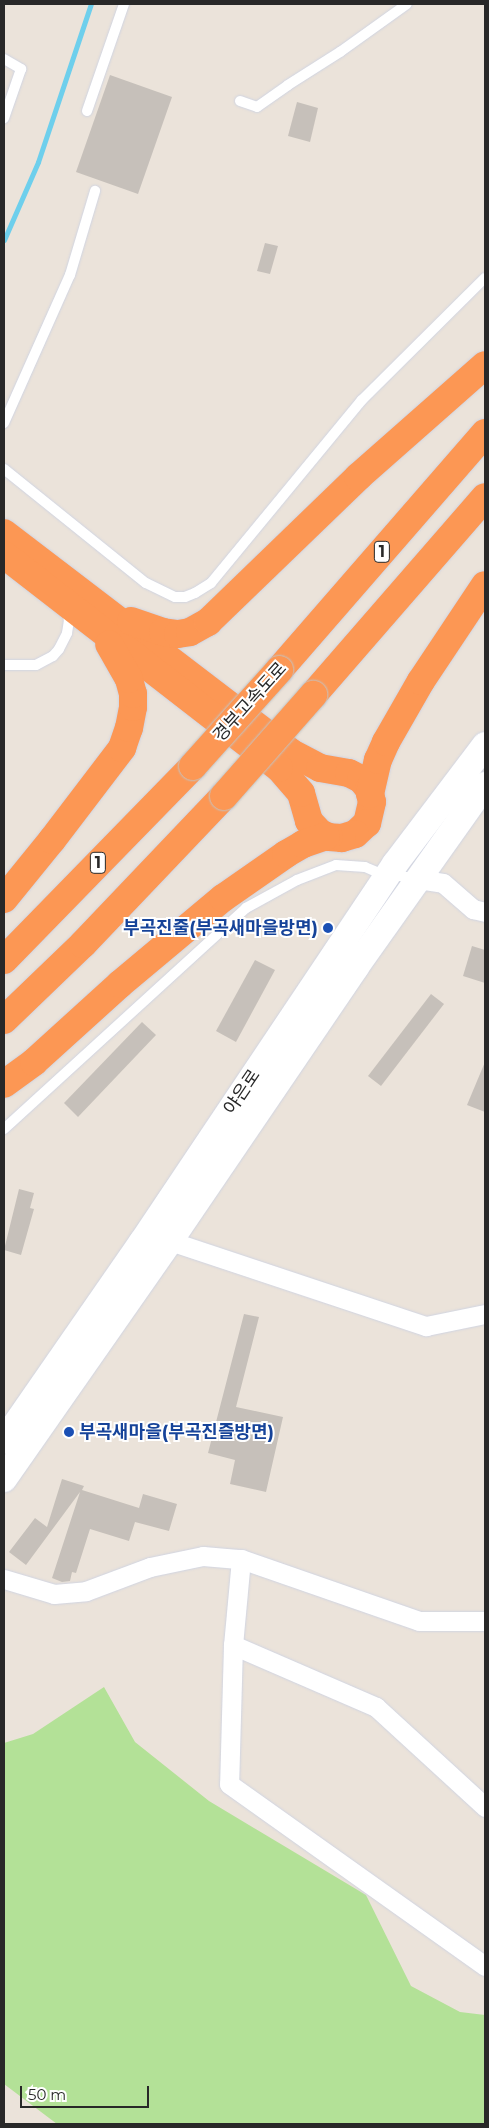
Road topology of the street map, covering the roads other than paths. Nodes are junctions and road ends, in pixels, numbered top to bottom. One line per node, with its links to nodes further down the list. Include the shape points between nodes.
1 (124, 4): 5 (lane)
2 (407, 4): 4 (lane, via 257,107)
3 (4, 59): 6 (lane, via 20,69)
4 (240, 101)
5 (87, 112)
6 (4, 118)
7 (95, 191): 10 (lane, via 70,275)
8 (485, 278): 12 (lane, via 362,400 211,583 196,593 175,597 156,590)
9 (485, 365): 18 (highway, via 358,477 208,622 190,632 178,634 129,620)
10 (4, 423)
11 (485, 433): 28 (highway, 경부고속도로 / 1, bridge, via 193,766)
12 (4, 469)
13 (485, 497): 29 (highway, bridge, via 224,796 83,944)
14 (4, 534): 18 (highway)
15 (4, 555): 17 (highway)
16 (485, 585): 22 (highway, via 421,681 386,742)
17 (66, 604): 18 (highway); 19 (lane, via 69,621 60,649 36,665)
18 (98, 617): 22 (highway, via 290,752 327,774 344,772 357,776); 23 (highway, via 279,768 308,796 311,823); 26 (highway, via 129,679 133,707 129,728 122,748 104,774)
19 (4, 665)
20 (485, 745): 24 (main road, 야은로)
21 (485, 786): 25 (main road, 야은로)
22 (370, 794): 23 (highway, via 372,811 363,828 342,838)
23 (326, 836): 30 (highway, via 286,854 223,898 120,984 34,1062)
24 (388, 874): 25 (lane); 31 (lane, via 357,866 336,865 297,880 246,908); 34 (main road, 야은로, via 142,1242)
25 (418, 879): 27 (street, via 442,883 473,909); 32 (main road, 야은로)
26 (4, 899)
27 (485, 912)
28 (4, 960)
29 (4, 1020)
30 (4, 1084)
31 (4, 1129)
32 (170, 1241): 33 (street, via 426,1326); 35 (main road, 야은로)
33 (485, 1314)
34 (4, 1441)
35 (4, 1480)
36 (241, 1558): 37 (street, via 203,1556 150,1567 86,1590 54,1594); 38 (street, via 419,1621); 39 (street)
37 (4, 1579)
38 (485, 1621)
39 (233, 1646): 40 (street, via 376,1707); 41 (street, via 229,1784)
40 (485, 1807)
41 (485, 1966)

